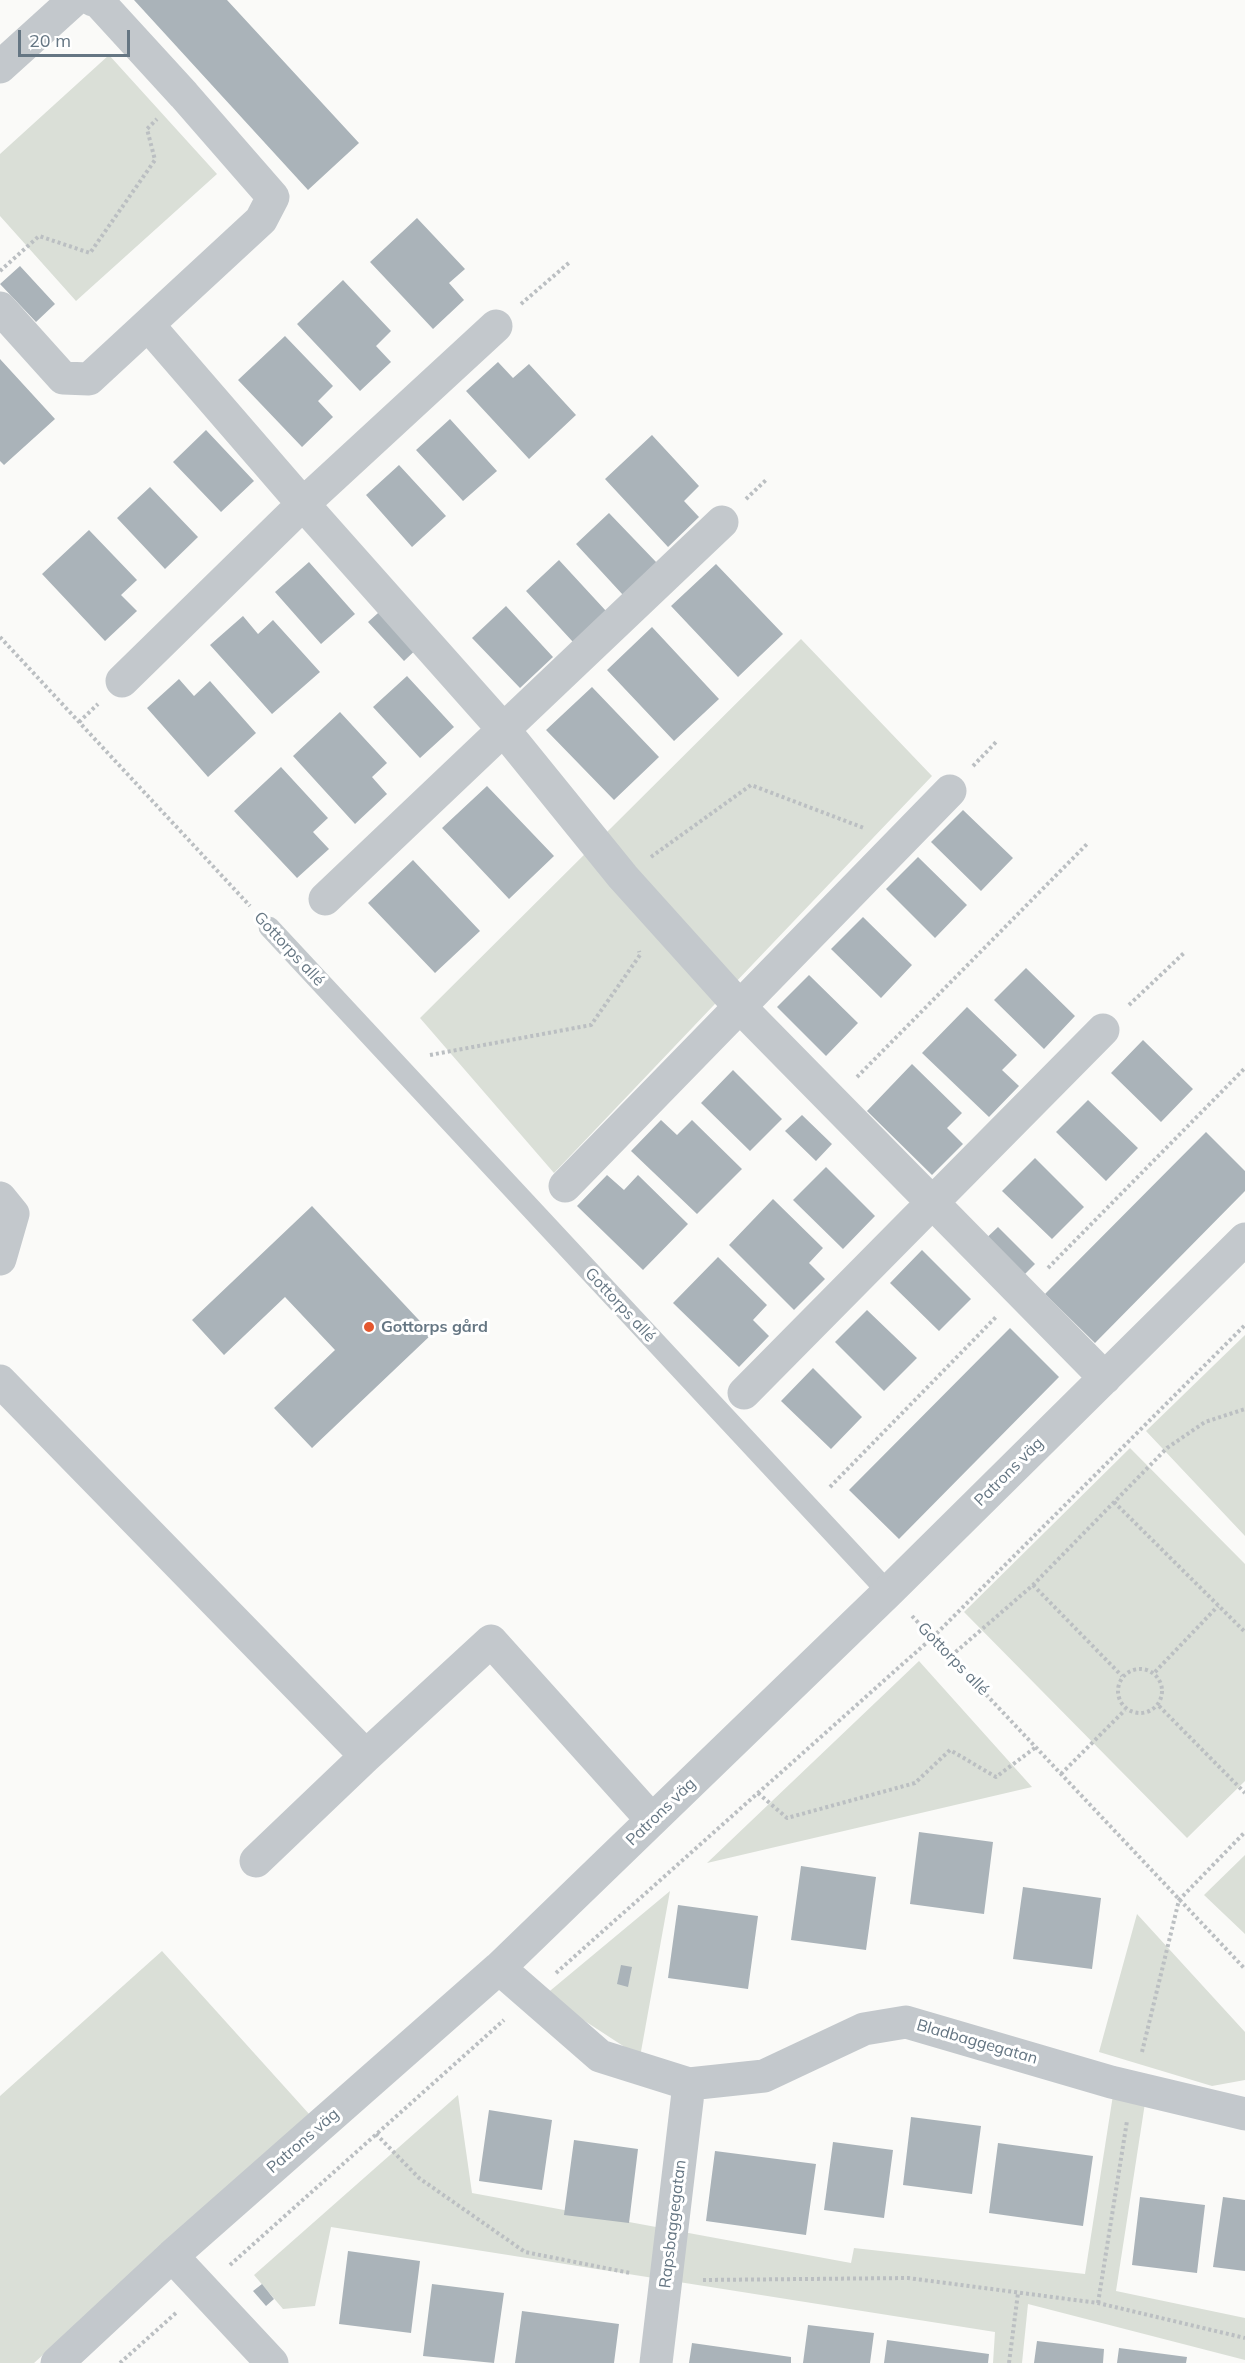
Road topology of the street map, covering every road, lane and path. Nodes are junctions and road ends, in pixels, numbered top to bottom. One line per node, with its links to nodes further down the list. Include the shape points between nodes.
1 (74, 0): 3 (street)
2 (93, 0): 4 (street)
3 (6, 51)
4 (184, 95): 6 (path, via 147,129 155,160 90,253 39,236); 8 (street, via 273,197 261,220)
5 (571, 261): 9 (path)
6 (0, 271)
7 (0, 308): 8 (street, via 63,378 89,379)
8 (149, 326): 10 (street)
9 (496, 326): 10 (street)
10 (303, 504): 13 (street); 14 (street)
11 (722, 522): 14 (street)
12 (0, 637): 18 (path, Gottorps allé)
13 (122, 681)
14 (503, 729): 17 (street); 20 (street, via 623,877)
15 (950, 791): 20 (street)
16 (1088, 843): 23 (path)
17 (325, 899)
18 (269, 927): 36 (lane, Gottorps allé)
19 (1185, 952): 21 (path)
20 (741, 1008): 23 (street); 24 (street)
21 (1103, 1030): 26 (street)
22 (1245, 1068): 29 (path)
23 (832, 1102): 26 (street)
24 (565, 1186)
25 (0, 1198): 28 (street, via 14,1214)
26 (933, 1202): 29 (street); 33 (street)
27 (1245, 1239): 31 (street, Patrons väg)
28 (0, 1259)
29 (1021, 1296): 31 (street); 36 (path)
30 (1245, 1325): 41 (path)
31 (1105, 1378): 38 (street, Patrons väg)
32 (0, 1381): 48 (street)
33 (744, 1393)
34 (1245, 1410): 35 (path, via 1205,1422 1167,1448)
35 (1114, 1502): 37 (path); 39 (path)
36 (809, 1508): 38 (lane, Gottorps allé)
37 (1033, 1585): 42 (path); 44 (path)
38 (888, 1592): 41 (path, Gottorps allé); 52 (street, Patrons väg)
39 (1218, 1606): 40 (path); 43 (path)
40 (1245, 1632)
41 (933, 1637): 42 (path, Gottorps allé); 50 (path)
42 (951, 1656): 47 (path, Gottorps allé)
43 (1155, 1672): 44 (path, via 1137,1667); 45 (path, via 1163,1688)
44 (1122, 1676): 46 (path, via 1117,1693)
45 (1159, 1706): 46 (path, via 1143,1714); 51 (path)
46 (1125, 1710): 49 (path)
47 (1036, 1747): 49 (path, Gottorps allé); 50 (path, via 996,1776 950,1750 915,1783 787,1818)
48 (366, 1756): 52 (street, via 491,1641); 54 (street)
49 (1061, 1774): 55 (path, Gottorps allé)
50 (758, 1793): 58 (path)
51 (1245, 1793)
52 (652, 1820): 56 (street, Patrons väg)
53 (1245, 1832): 55 (path)
54 (256, 1861)
55 (1179, 1900): 57 (path, Gottorps allé); 60 (path)
56 (499, 1968): 58 (street, Bladbaggegatan); 63 (street, Patrons väg)
57 (1245, 1969)
58 (531, 1996): 59 (street, Bladbaggegatan, via 600,2056); 62 (path)
59 (689, 2084): 60 (street, Bladbaggegatan, via 764,2076 864,2029 906,2022); 64 (street, Rapsbaggegatan)
60 (1133, 2087): 61 (street, Bladbaggegatan); 67 (path)
61 (1245, 2114)
62 (376, 2134): 64 (path, via 419,2178 525,2252); 65 (path)
63 (172, 2256): 65 (street); 69 (street, Patrons väg)
64 (666, 2281): 66 (path, via 908,2278); 72 (street, Rapsbaggegatan)
65 (203, 2289): 70 (path); 71 (street)
66 (1018, 2293): 67 (path); 73 (path)
67 (1098, 2303): 68 (path)
68 (1245, 2338)
69 (57, 2363)
70 (120, 2363)
71 (272, 2363)
72 (656, 2363)
73 (1010, 2363)

